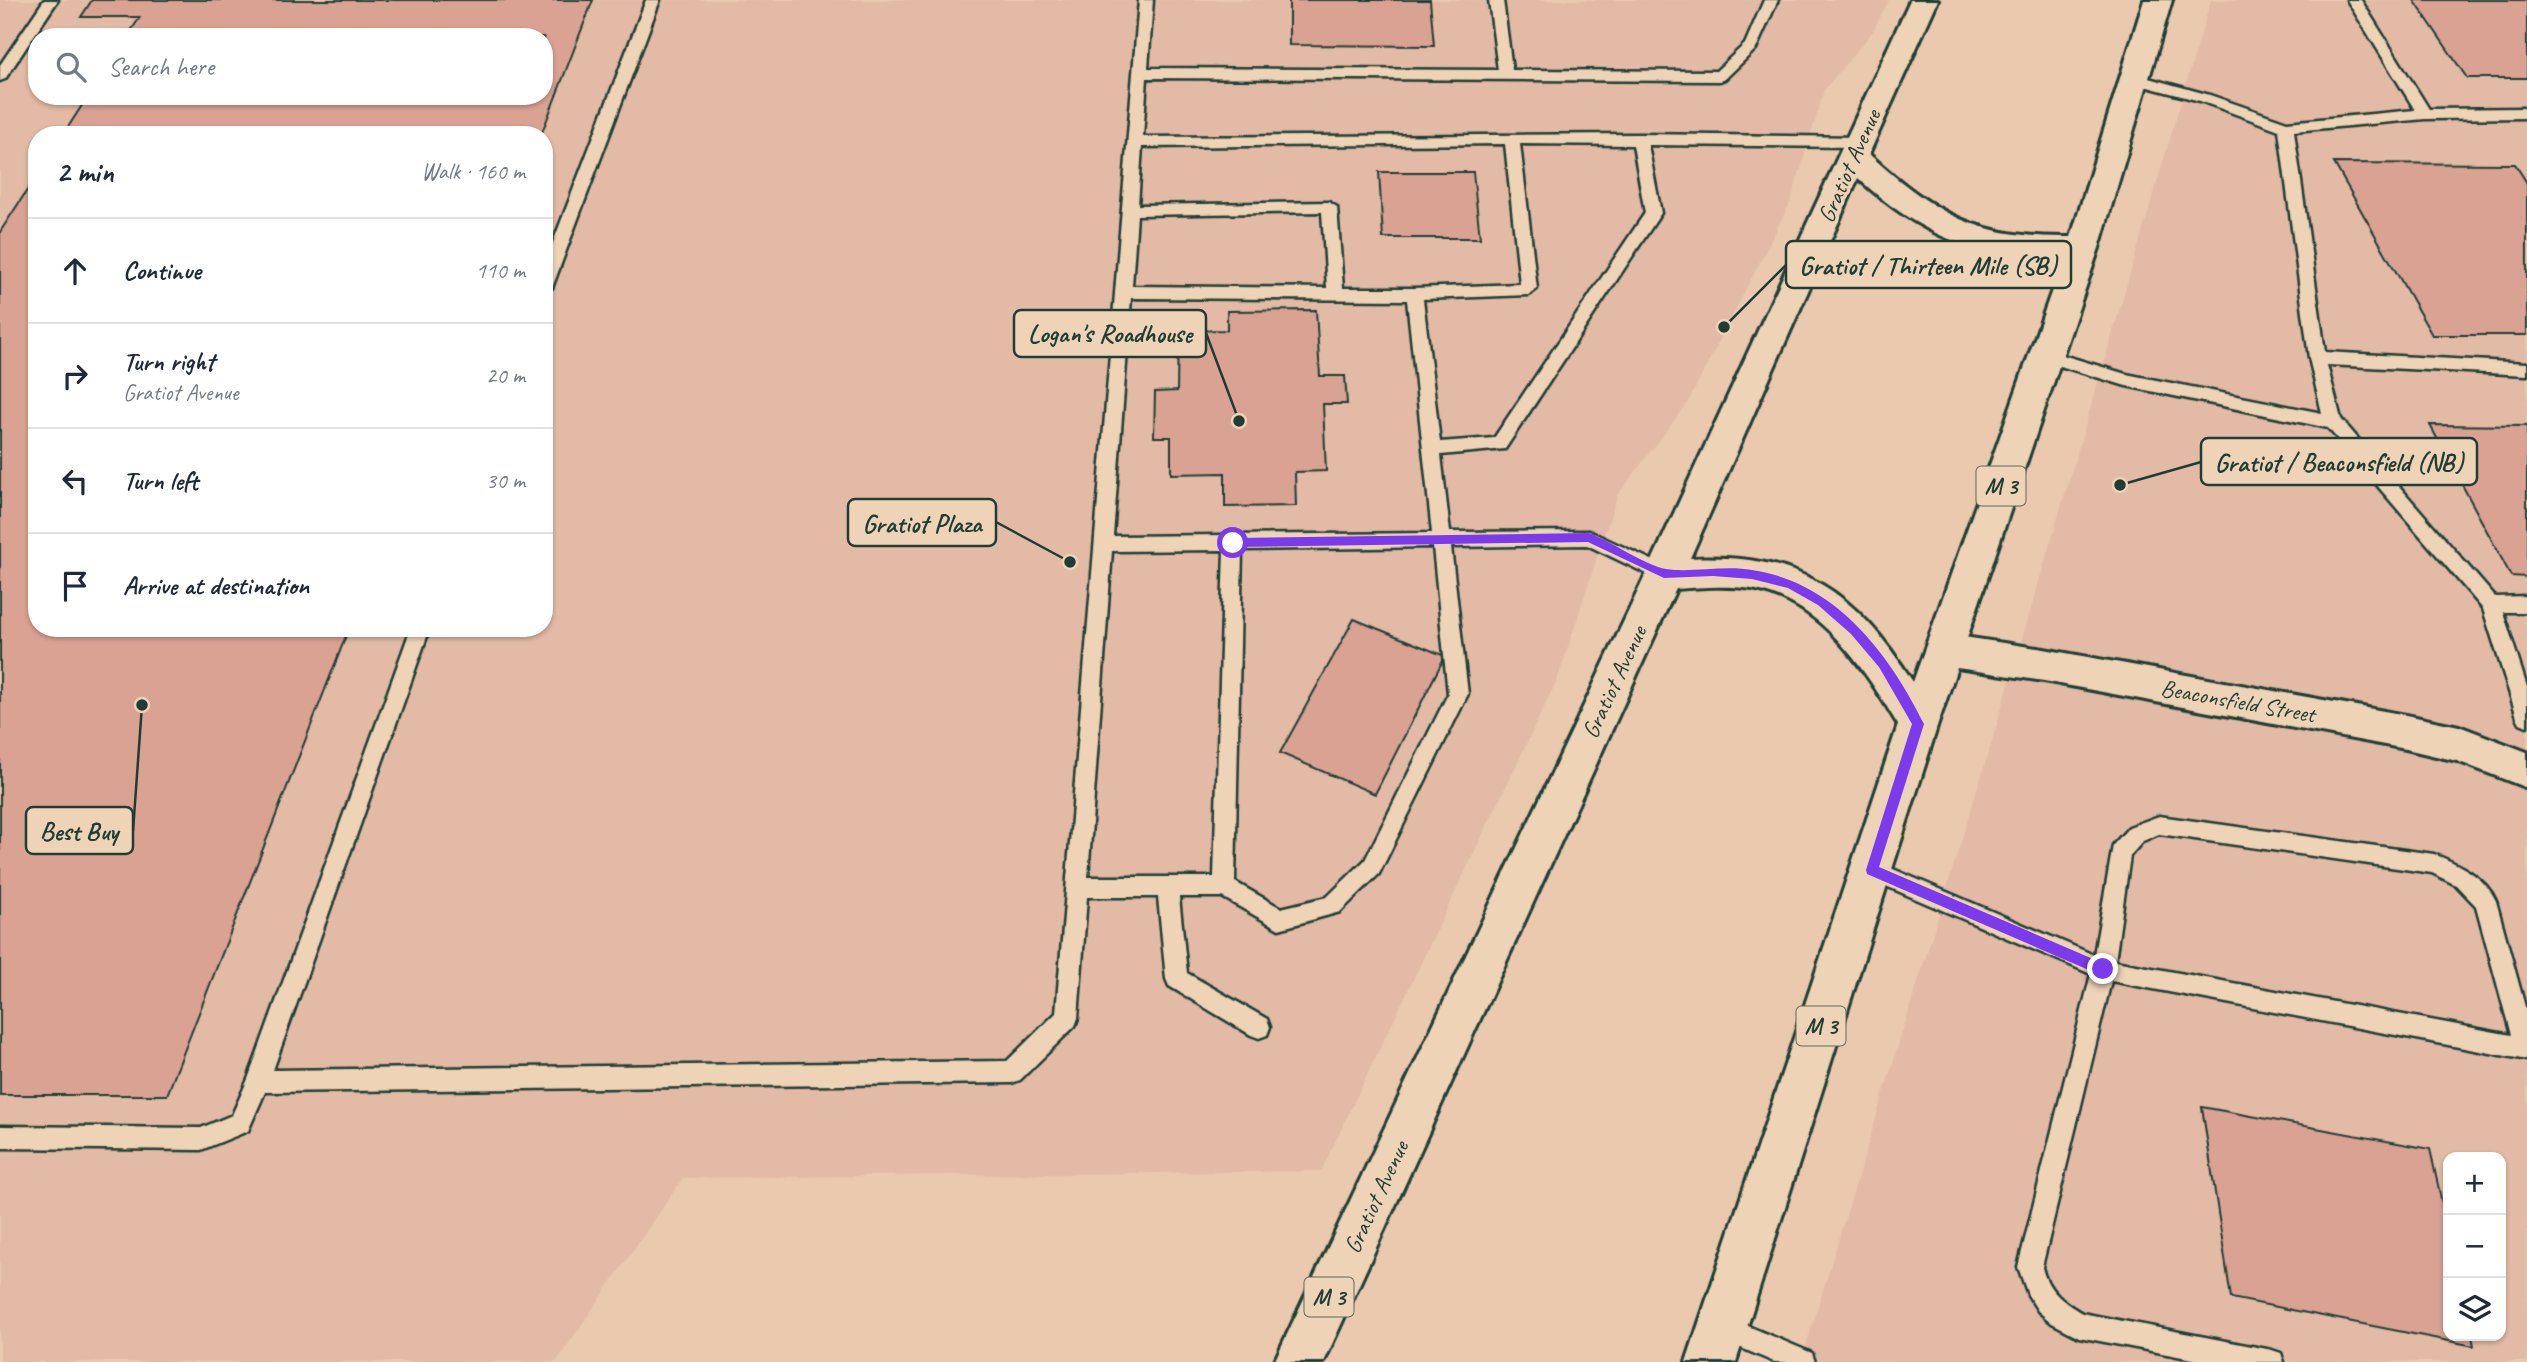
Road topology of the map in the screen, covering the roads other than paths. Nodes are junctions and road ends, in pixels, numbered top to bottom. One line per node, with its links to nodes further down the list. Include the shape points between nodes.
1 (51, 0): 9 (lane)
2 (653, 0): 24 (lane)
3 (1146, 0): 11 (lane)
4 (1496, 0): 13 (lane)
5 (1771, 0): 13 (lane, via 1751,46 1720,76)
6 (1924, 0): 21 (main road, Gratiot Avenue / M 3)
7 (2158, 0): 14 (main road, M 3)
8 (2354, 0): 16 (lane)
9 (32, 28)
10 (28, 34): 12 (lane)
11 (1140, 73): 13 (lane); 20 (lane)
12 (0, 76)
13 (1506, 76)
14 (2134, 79): 17 (lane); 23 (main road, M 3)
15 (2527, 113): 16 (lane)
16 (2426, 114): 17 (lane)
17 (2286, 127): 29 (lane)
18 (1511, 139): 19 (lane); 20 (lane); 27 (lane, via 1529,289)
19 (1639, 139): 21 (lane); 32 (lane, via 1653,213 1499,444)
20 (1135, 142): 22 (lane)
21 (1857, 149): 23 (main road, via 1885,188 1921,214 1961,234 2034,250); 36 (main road, Gratiot Avenue / M 3)
22 (1130, 210): 25 (lane); 26 (lane, via 1329,207)
23 (2083, 248): 28 (main road, M 3)
24 (553, 264)
25 (1124, 292): 26 (lane); 35 (lane)
26 (1335, 293): 27 (lane)
27 (1414, 294): 32 (lane)
28 (2046, 356): 31 (lane, via 2126,380); 40 (main road, M 3)
29 (2317, 358): 30 (lane); 31 (lane)
30 (2527, 369)
31 (2333, 422): 38 (lane)
32 (1432, 449): 33 (lane)
33 (1440, 540): 34 (lane); 36 (lane, via 1589,538); 47 (lane, via 1458,694 1372,867 1333,905 1279,919)
34 (1233, 543): 35 (lane); 47 (lane)
35 (1104, 544): 45 (lane)
36 (1664, 574): 42 (main road, via 1752,574 1791,584 1822,602 1855,630 1883,664); 54 (main road, Gratiot Avenue / M 3)
37 (2527, 604): 38 (lane)
38 (2491, 605): 41 (lane)
39 (418, 637): 51 (lane)
40 (1944, 650): 42 (main road, M 3); 43 (main road, Beaconsfield Street, via 2406,732 2459,744)
41 (2527, 717)
42 (1918, 724): 44 (main road, M 3)
43 (2527, 770)
44 (1872, 870): 48 (lane); 53 (main road, M 3)
45 (1078, 887): 46 (lane); 51 (lane, via 1067,1018 1012,1072)
46 (1167, 887): 47 (lane); 49 (lane, via 1177,979)
47 (1224, 887)
48 (2103, 969): 50 (lane); 50 (lane, via 2120,852 2136,834 2159,825 2434,864 2463,878 2485,901); 56 (lane, via 2030,1267 2033,1287 2062,1316 2079,1325)
49 (1259, 1027)
50 (2526, 1048)
51 (258, 1081): 52 (lane, via 240,1123 201,1139)
52 (0, 1138)
53 (1717, 1345): 55 (lane)
54 (1299, 1362)
55 (1804, 1362)
56 (2272, 1362)

